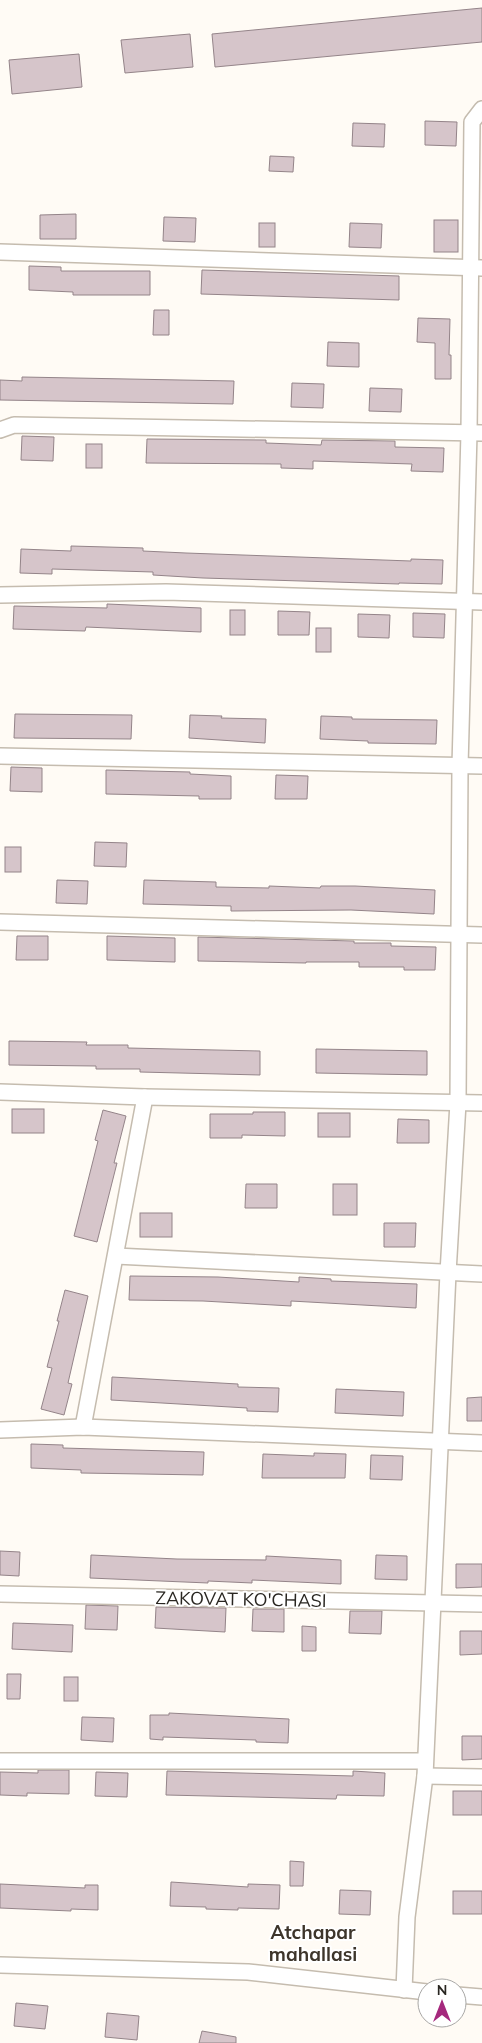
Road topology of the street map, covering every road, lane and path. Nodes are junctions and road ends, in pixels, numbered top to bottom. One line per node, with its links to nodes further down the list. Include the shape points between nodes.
1 (482, 109): 3 (street, via 472,122)
2 (0, 252): 3 (street)
3 (476, 268): 5 (street)
4 (0, 430): 5 (street, via 14,425)
5 (475, 433): 7 (street)
6 (0, 595): 7 (street, via 166,592)
7 (465, 602): 8 (street); 10 (street)
8 (482, 602)
9 (0, 756): 10 (street)
10 (460, 766): 11 (street); 13 (street)
11 (482, 766)
12 (0, 922): 13 (street)
13 (460, 934): 14 (street); 17 (street)
14 (482, 935)
15 (0, 1092): 16 (street)
16 (145, 1097): 17 (street); 19 (street)
17 (458, 1103): 18 (street); 20 (street)
18 (482, 1103)
19 (116, 1256): 20 (street); 22 (street)
20 (448, 1273): 21 (street); 24 (street)
21 (482, 1274)
22 (83, 1428): 23 (street); 24 (street)
23 (0, 1430)
24 (441, 1442): 25 (street); 27 (street)
25 (482, 1443)
26 (0, 1594): 27 (street, ZAKOVAT KO'CHASI)
27 (432, 1602): 28 (street, ZAKOVAT KO'CHASI); 30 (street)
28 (482, 1604)
29 (0, 1761): 30 (street)
30 (425, 1769): 31 (street); 33 (street, via 407,1917)
31 (482, 1777)
32 (0, 1965): 33 (street, via 248,1972)
33 (404, 1990): 34 (street)
34 (417, 1991)
35 (467, 1996): 36 (street)
36 (482, 1997)

